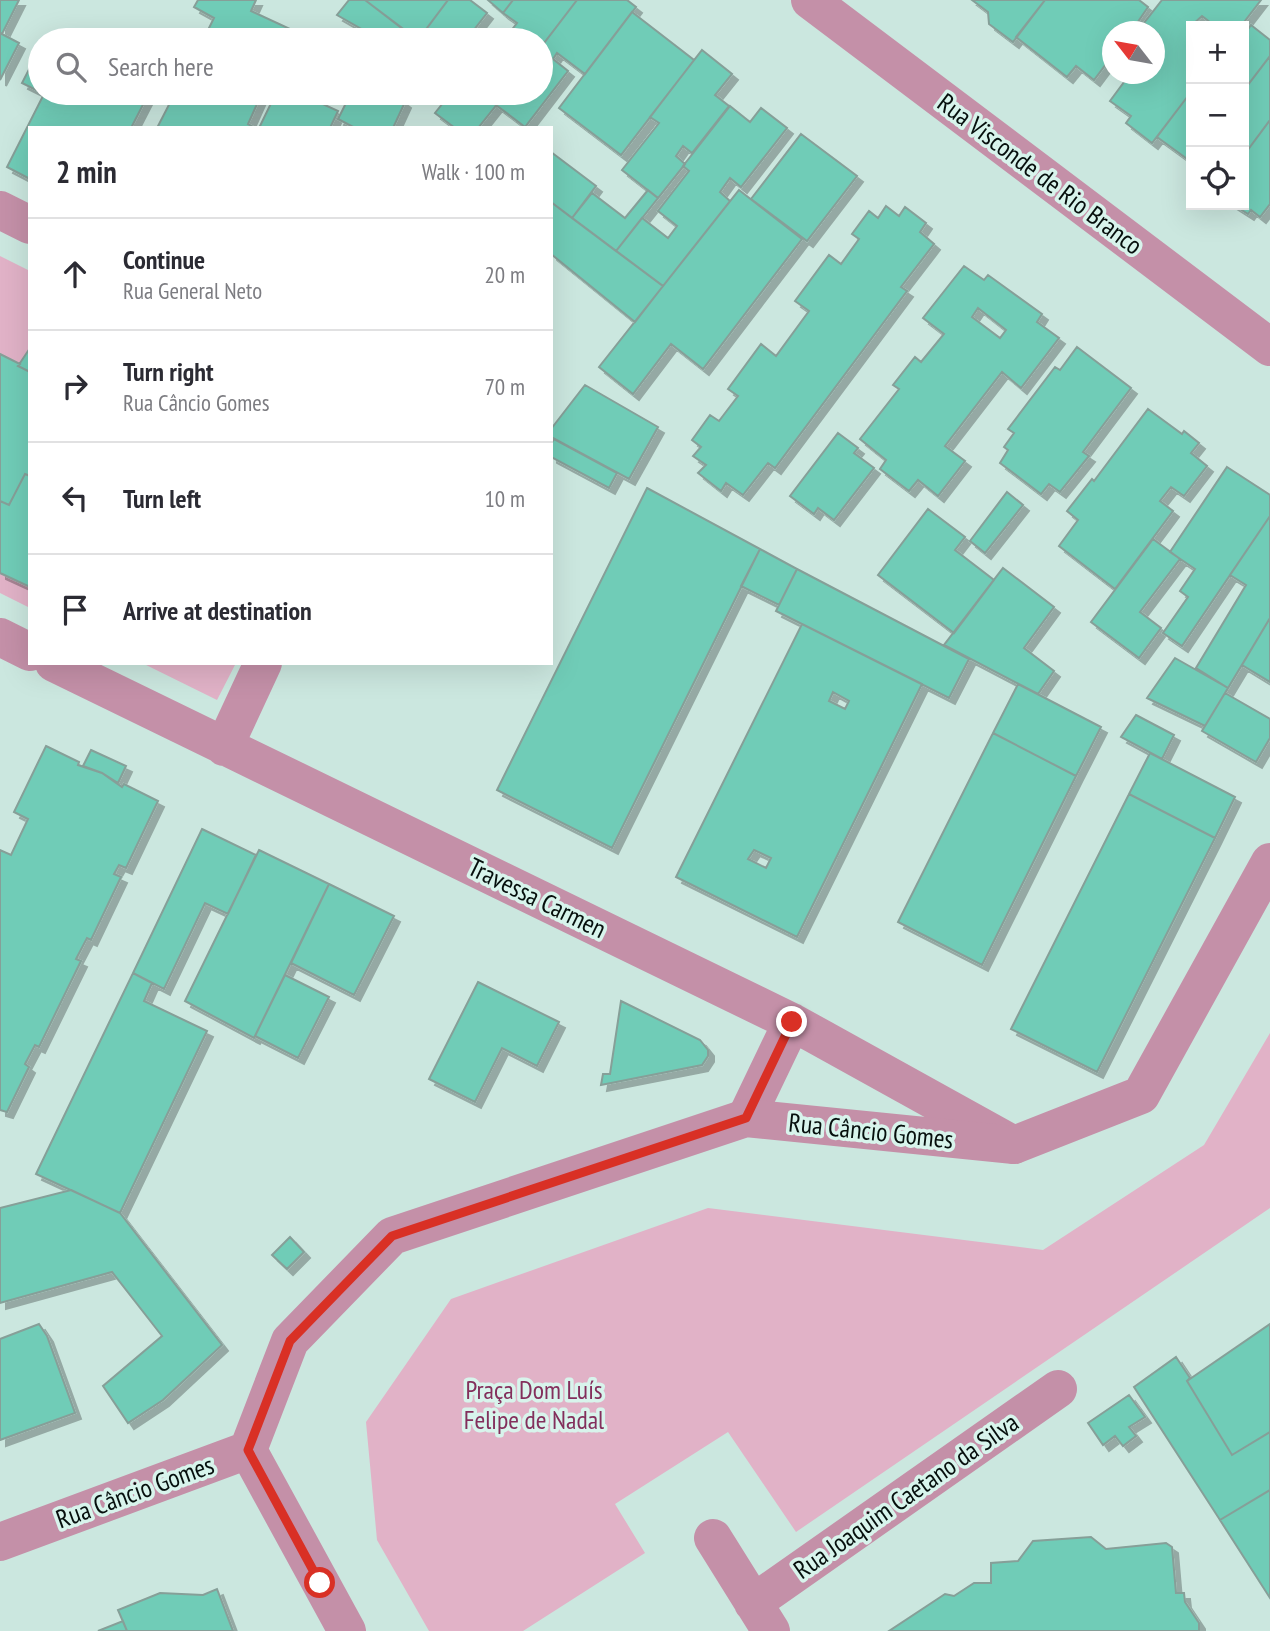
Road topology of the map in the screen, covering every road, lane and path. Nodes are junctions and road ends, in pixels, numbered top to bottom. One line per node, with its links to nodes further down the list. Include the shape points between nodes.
1 (810, 0): 4 (street, Rua Visconde de Rio Branco)
2 (0, 210): 3 (street)
3 (28, 224)
4 (1270, 347)
5 (0, 637): 6 (street)
6 (28, 651)
7 (58, 665): 9 (street, Travessa Carmen)
8 (262, 665): 9 (street)
9 (224, 747): 11 (street, Travessa Carmen)
10 (1270, 862): 13 (street, via 1141,1096)
11 (792, 1022): 12 (street); 13 (street, Travessa Carmen)
12 (746, 1118): 13 (street, Rua Câncio Gomes); 15 (street, Rua Câncio Gomes, via 392,1236 290,1341)
13 (1014, 1145)
14 (1058, 1390): 18 (street, Rua Joaquim Caetano da Silva)
15 (248, 1450): 17 (street, Rua Câncio Gomes); 19 (street)
16 (713, 1538): 18 (street)
17 (0, 1542)
18 (762, 1617)
19 (347, 1631)

